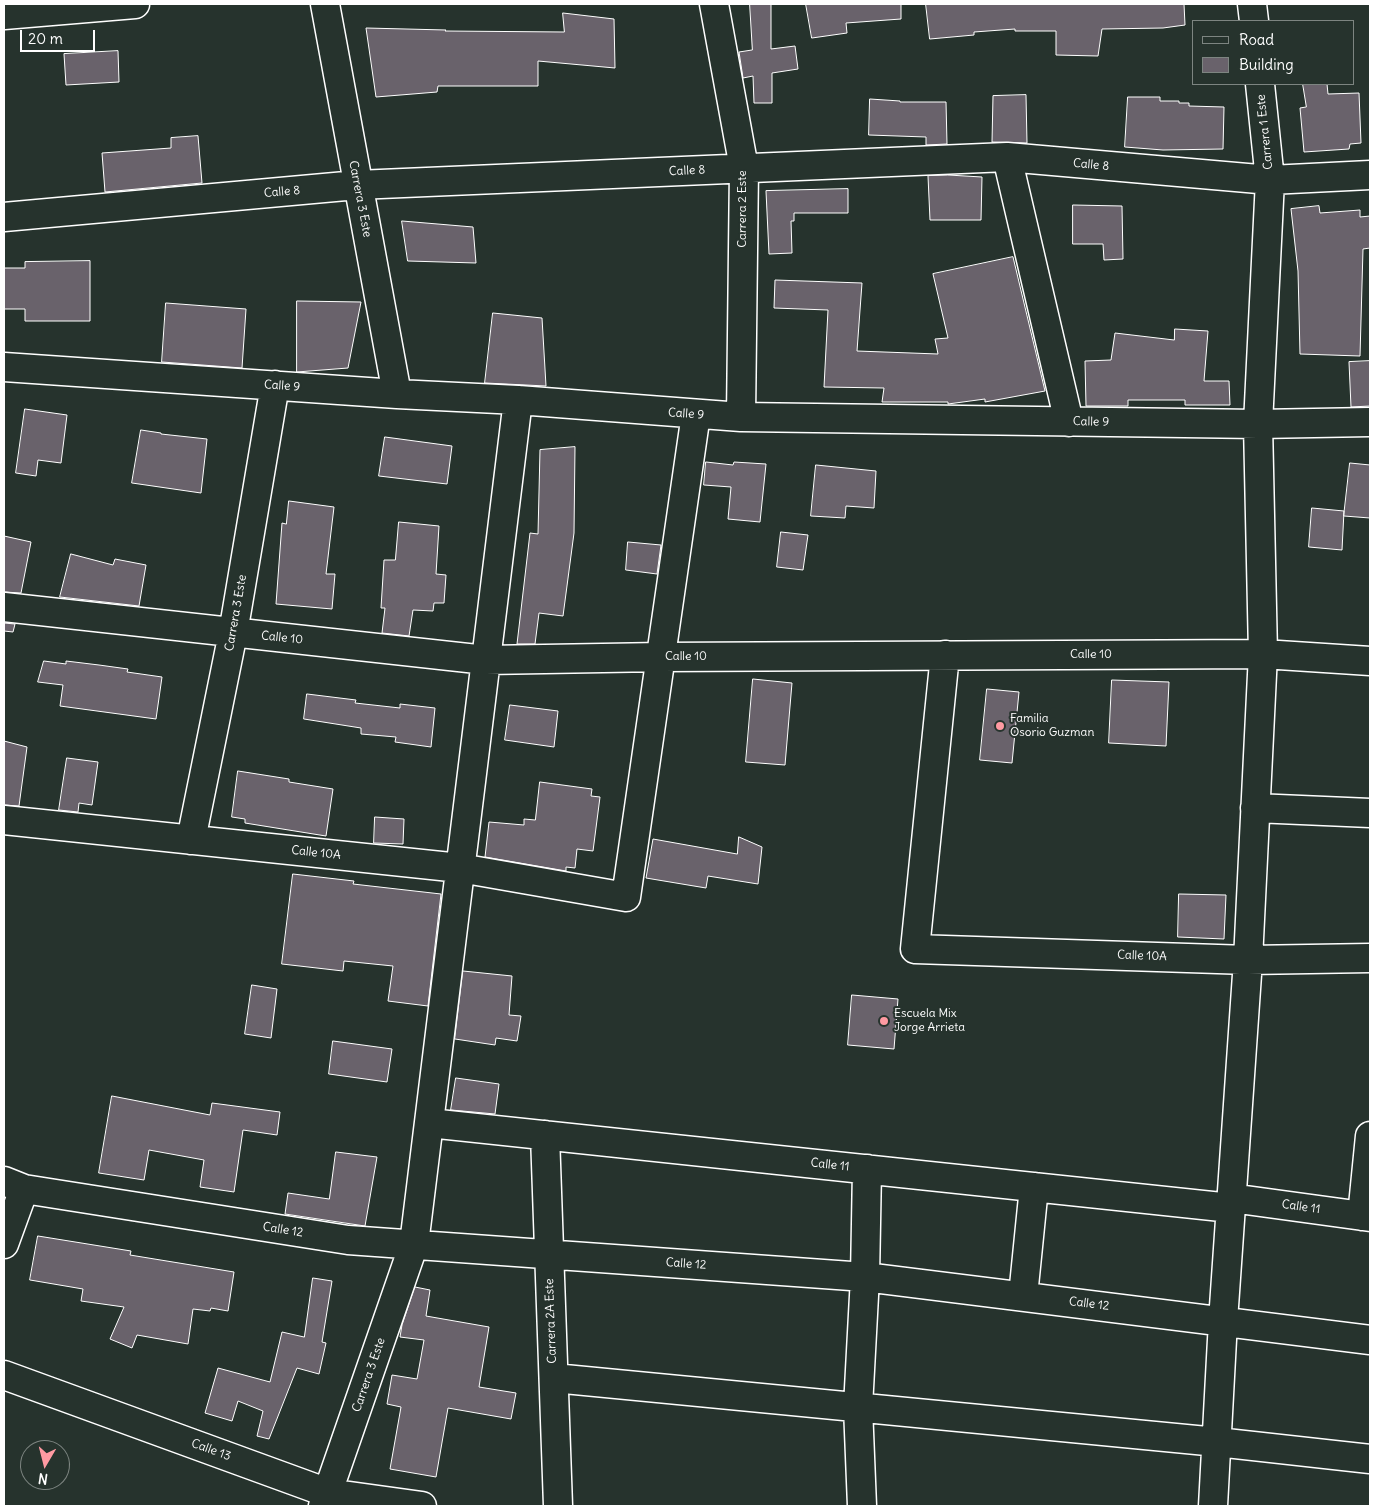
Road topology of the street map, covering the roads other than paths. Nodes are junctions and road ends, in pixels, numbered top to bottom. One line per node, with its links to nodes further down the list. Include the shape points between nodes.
1 (135, 4): 5 (street)
2 (325, 4): 12 (street, Carrera 3 Este)
3 (714, 4): 9 (street, Carrera 2 Este)
4 (1252, 4): 6 (street)
5 (4, 15)
6 (1254, 20)
7 (1260, 85): 11 (street, Carrera 1 Este)
8 (1007, 158): 9 (street, Calle 8); 11 (street, Calle 8); 20 (street)
9 (744, 168): 12 (street, Calle 8); 19 (street, Carrera 2 Este)
10 (1370, 175): 11 (street, Calle 8)
11 (1270, 180): 22 (street, Carrera 1 Este)
12 (357, 186): 13 (street, Calle 8); 16 (street, Carrera 3 Este)
13 (4, 217)
14 (4, 367): 15 (street, Calle 9)
15 (275, 385): 16 (street, Calle 9); 24 (street, Carrera 3 Este)
16 (397, 394): 17 (street, Calle 9)
17 (518, 400): 18 (street, Calle 9); 28 (street, Carrera 3 Este)
18 (696, 414): 19 (street, Calle 9); 27 (street)
19 (741, 417): 20 (street, Calle 9)
20 (1069, 422): 22 (street, Calle 9)
21 (1370, 422): 22 (street, Calle 9)
22 (1258, 424): 25 (street, Carrera 1 Este)
23 (4, 607): 24 (street, Calle 10)
24 (233, 632): 28 (street, Calle 10); 33 (street, Carrera 3 Este)
25 (1263, 654): 26 (street, Calle 10); 29 (street, Calle 10); 30 (street, Carrera 1 Este)
26 (945, 655): 27 (street, Calle 10); 36 (street, Calle 10A, via 914,949)
27 (661, 657): 28 (street, Calle 10); 34 (street, Calle 10A, via 626,898)
28 (486, 660): 34 (street, Carrera 3 Este)
29 (1370, 661)
30 (1255, 808): 31 (street); 36 (street, Carrera 1 Este)
31 (1370, 813)
32 (4, 820): 33 (street, Calle 10A)
33 (191, 840): 34 (street, Calle 10A)
34 (460, 868): 37 (street, Carrera 3 Este)
35 (1370, 958): 36 (street, Calle 10A)
36 (1248, 960): 43 (street, Carrera 1 Este)
37 (429, 1123): 38 (street, Calle 11); 46 (street, Carrera 3 Este)
38 (545, 1135): 40 (street, Calle 11); 47 (street, Carrera 2A Este)
39 (1370, 1136): 44 (street)
40 (867, 1169): 42 (street, Calle 11); 48 (street)
41 (14, 1185): 45 (street); 46 (street, Calle 12, via 348,1240)
42 (1034, 1187): 43 (street, Calle 11); 49 (street)
43 (1231, 1203): 44 (street, Calle 11); 50 (street, Carrera 1 Este)
44 (1366, 1217)
45 (4, 1244)
46 (414, 1244): 47 (street, Calle 12); 57 (street, Carrera 3 Este)
47 (548, 1254): 48 (street, Calle 12); 53 (street, Carrera 2A Este)
48 (865, 1276): 49 (street, Calle 12); 54 (street)
49 (1023, 1296): 50 (street, Calle 12)
50 (1223, 1321): 51 (street, Calle 12); 55 (street, Carrera 1 Este)
51 (1370, 1340)
52 (4, 1375): 57 (street, Calle 13)
53 (554, 1378): 54 (street); 59 (street, Carrera 2A Este)
54 (858, 1407): 55 (street); 60 (street)
55 (1217, 1442): 56 (street); 61 (street, Carrera 1 Este)
56 (1370, 1459)
57 (326, 1500): 58 (street, Calle 13)
58 (422, 1506)
59 (558, 1506)
60 (862, 1506)
61 (1213, 1506)

